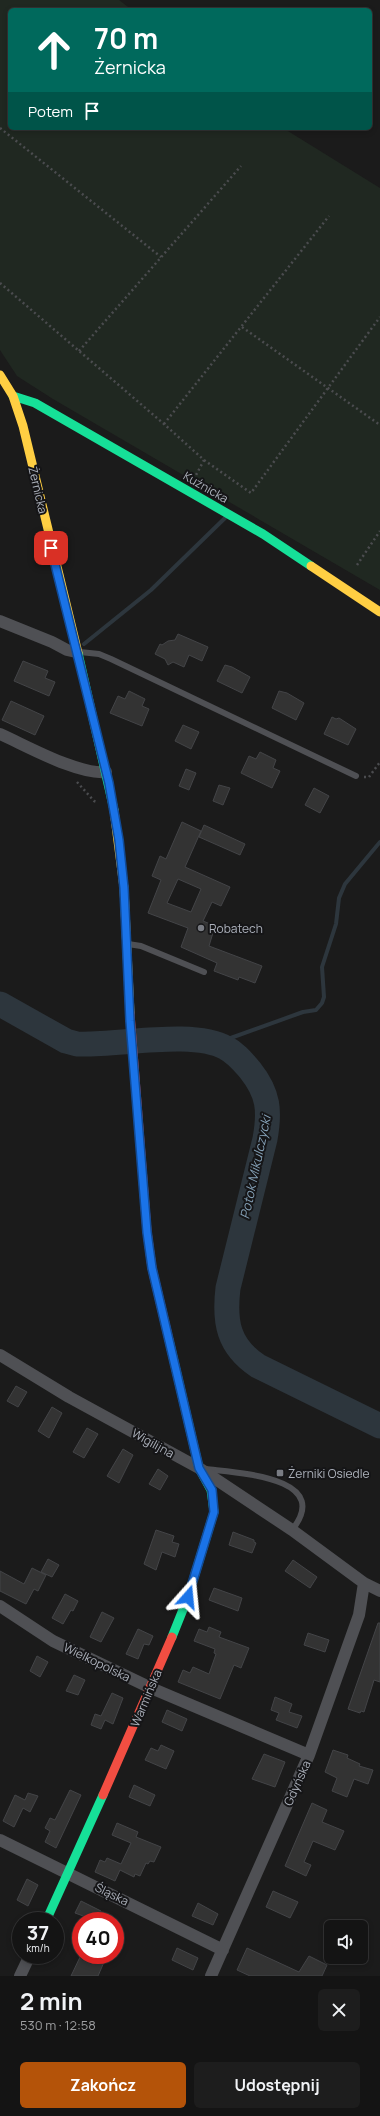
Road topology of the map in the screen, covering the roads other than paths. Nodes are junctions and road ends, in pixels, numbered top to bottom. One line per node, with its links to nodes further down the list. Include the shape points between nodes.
1 (0, 375): 2 (street, Żernicka)
2 (13, 396): 3 (street, Kuźnicka, via 35,403 263,534); 5 (street, Żernicka, via 23,426)
3 (380, 612)
4 (0, 621): 5 (street)
5 (76, 652): 7 (street, Żernicka); 8 (lane, via 99,654 111,659)
6 (0, 734): 7 (street, via 72,766 96,773)
7 (106, 772): 9 (street, Żernicka, via 119,840)
8 (356, 776)
9 (128, 944): 10 (lane, via 141,946); 12 (street, Żernicka, via 133,1065 152,1268)
10 (204, 972)
11 (0, 1355): 12 (street, Wigilijna, via 69,1397)
12 (199, 1468): 13 (street, Wigilijna); 13 (lane, via 265,1477 299,1494 304,1507 300,1520); 17 (street, Warmińska, via 212,1490 214,1512 188,1597)
13 (292, 1530): 14 (street, Wigilijna)
14 (364, 1583): 15 (street, Wigilijna); 18 (street, Gdyńska, via 359,1615)
15 (380, 1591)
16 (0, 1606): 17 (street, Wielkopolska, via 53,1641)
17 (151, 1688): 18 (street, Wielkopolska); 20 (street, Warmińska)
18 (309, 1755): 22 (street, Gdyńska)
19 (0, 1840): 20 (street, Śląska)
20 (68, 1873): 21 (street, Warmińska); 22 (street, Śląska)
21 (50, 1912)
22 (223, 1950): 25 (street, Gdyńska)
23 (26, 1964): 24 (street)
24 (20, 1976)
25 (211, 1976)

